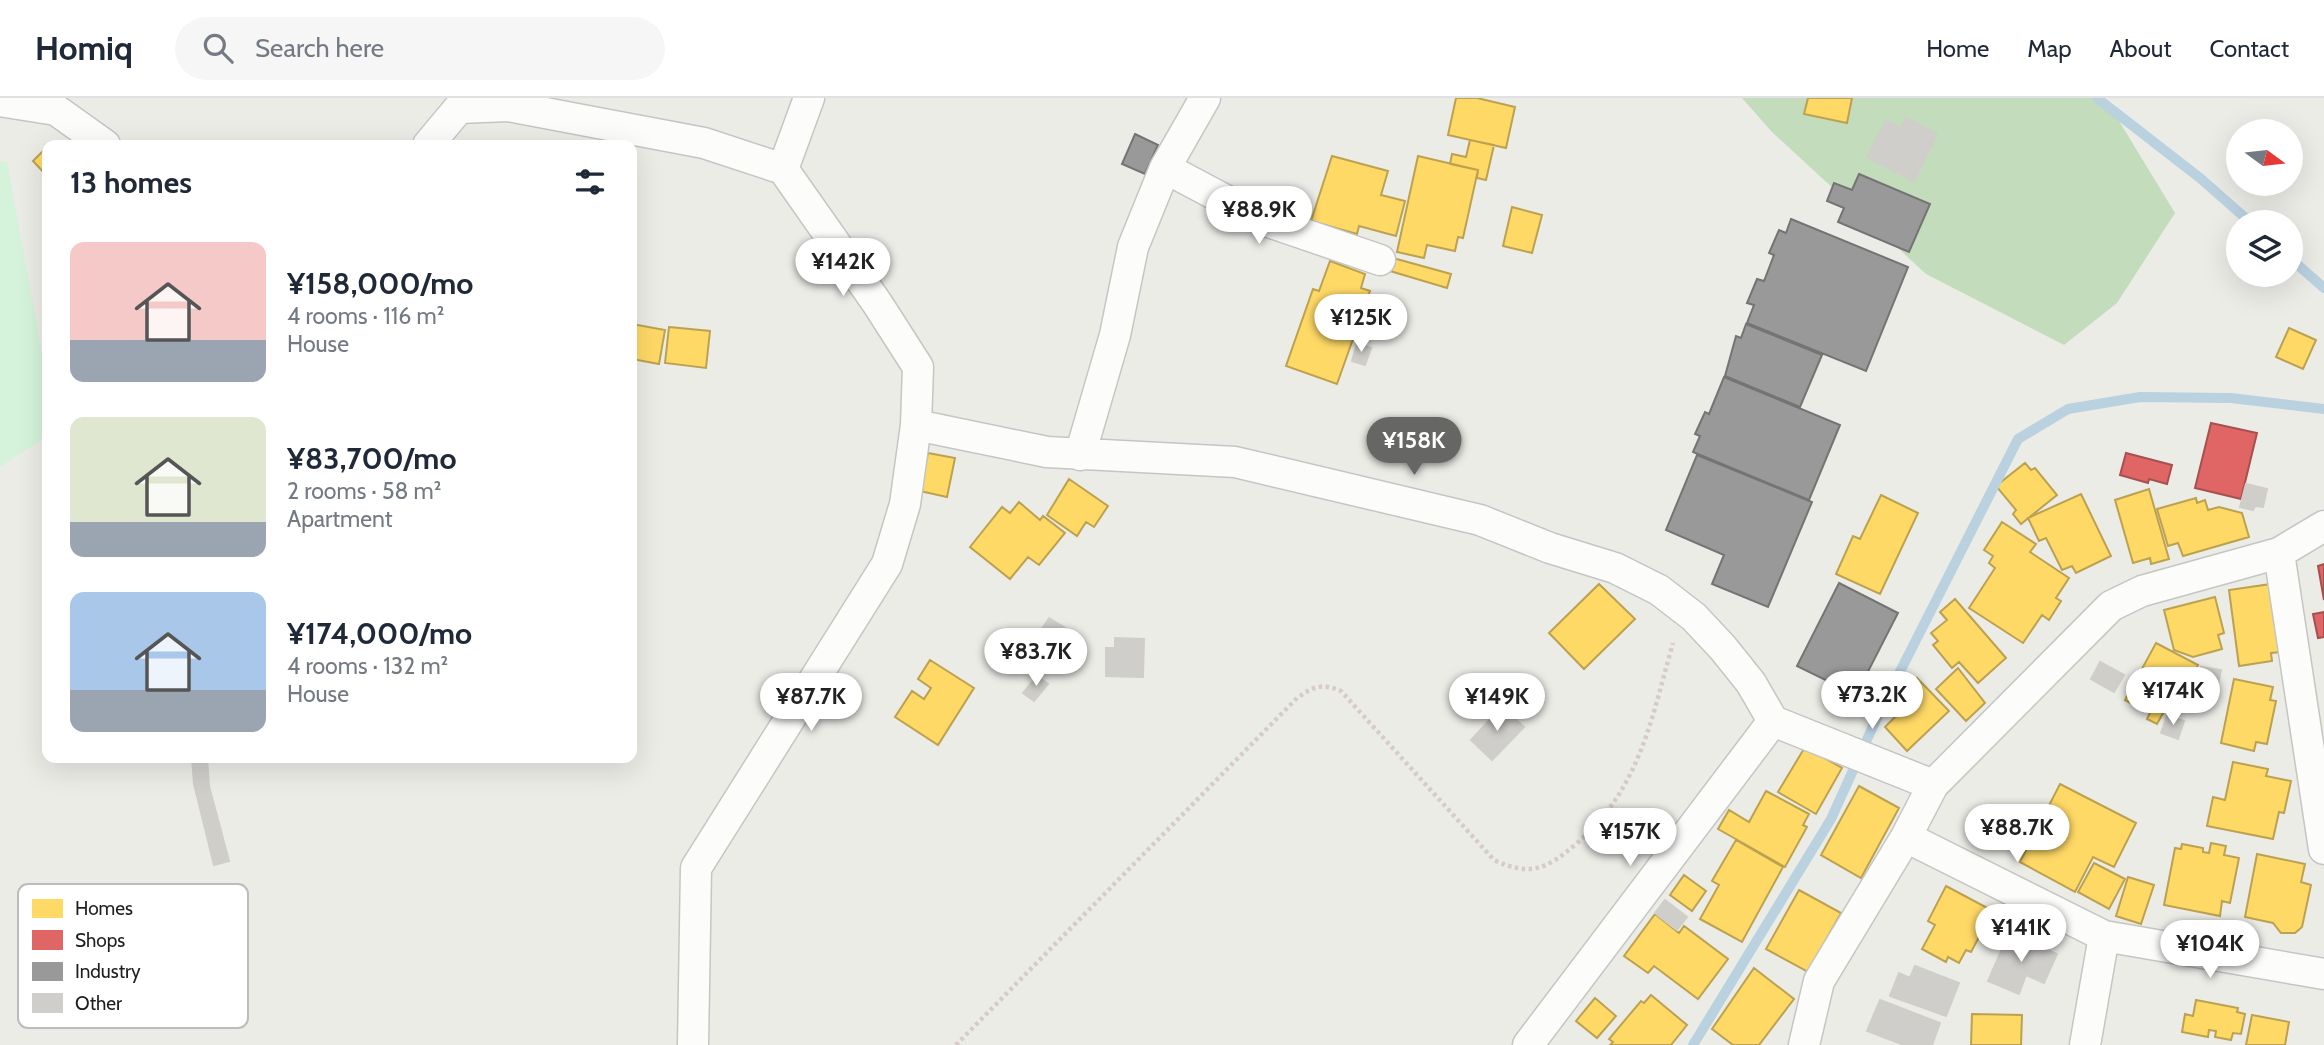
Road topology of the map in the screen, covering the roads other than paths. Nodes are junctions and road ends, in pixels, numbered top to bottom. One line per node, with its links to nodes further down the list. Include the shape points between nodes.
1 (809, 98): 7 (street)
2 (1205, 98): 6 (street)
3 (0, 101): 4 (street, via 56,110)
4 (98, 140)
5 (432, 140): 7 (street, via 459,108 508,106 704,143)
6 (1165, 168): 8 (street, via 1263,220); 10 (street, via 1133,247 1115,335)
7 (783, 169): 9 (street, via 918,367)
8 (1380, 260)
9 (916, 425): 10 (street); 19 (street, via 905,504 887,564 696,868)
10 (1080, 455): 13 (street, via 1235,462 1480,520 1615,568 1659,590 1683,609 1723,648)
11 (2324, 526): 12 (street)
12 (2279, 553): 14 (street, via 2142,591 2111,606); 16 (street)
13 (1773, 721): 14 (street); 20 (street)
14 (1933, 785): 15 (street)
15 (1906, 837): 17 (street); 21 (street, via 1819,981)
16 (2324, 849)
17 (2104, 936): 18 (street); 22 (street)
18 (2324, 974)
19 (693, 1045)
20 (1528, 1045)
21 (1804, 1045)
22 (2085, 1045)

